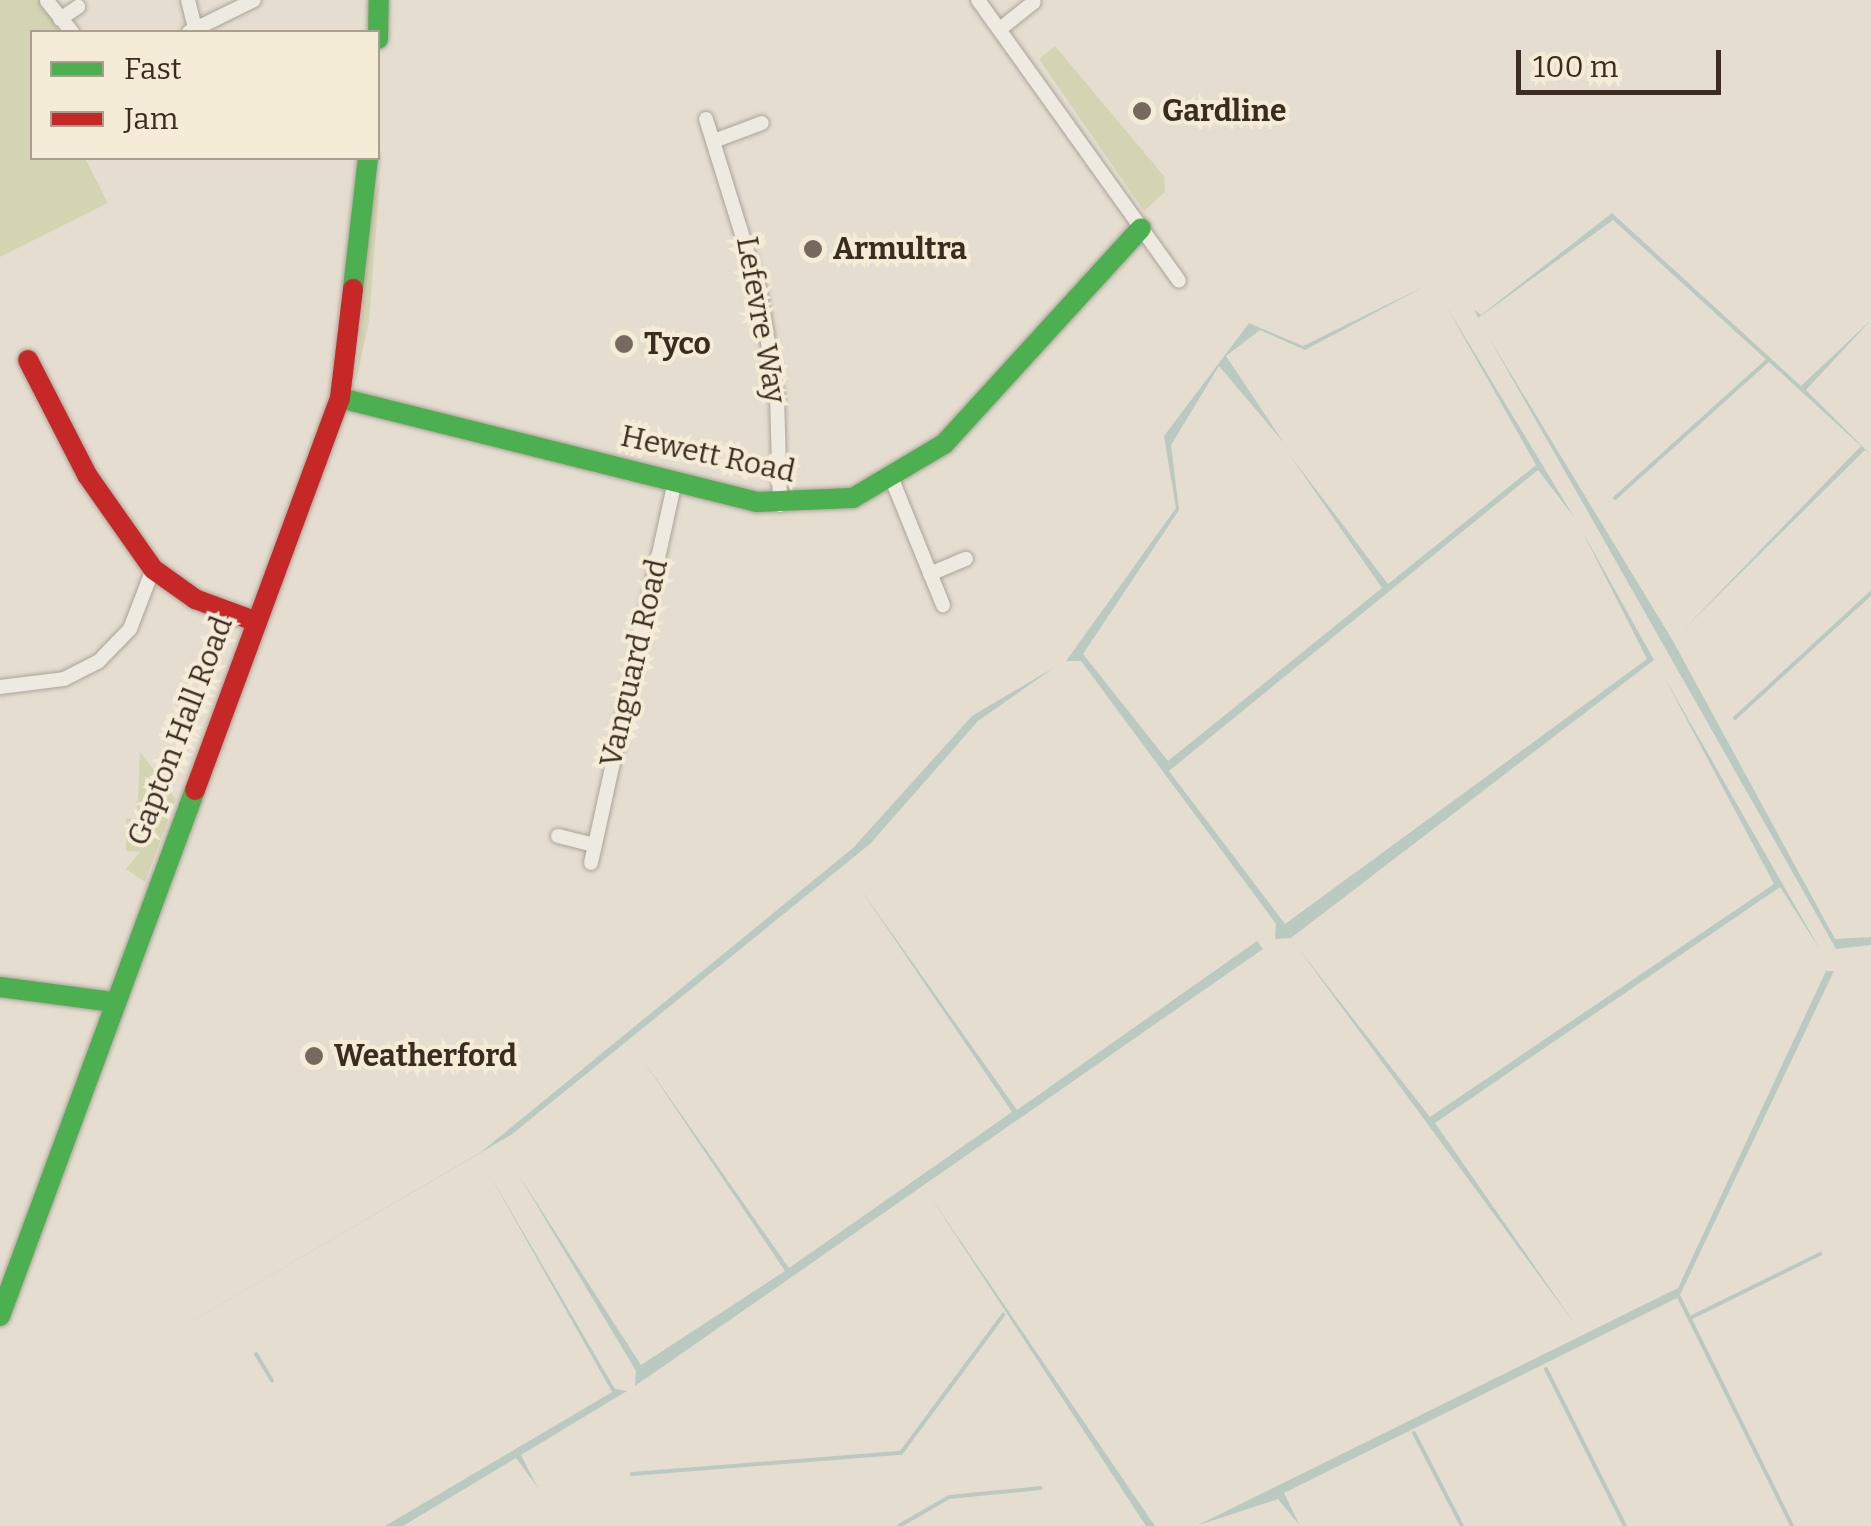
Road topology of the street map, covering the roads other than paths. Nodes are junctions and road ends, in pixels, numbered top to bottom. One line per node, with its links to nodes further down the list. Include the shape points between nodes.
1 (188, 0): 10 (street)
2 (254, 0): 11 (street)
3 (379, 0): 12 (street)
4 (978, 0): 13 (street)
5 (47, 1): 8 (street)
6 (1034, 2): 13 (street)
7 (78, 7): 8 (street)
8 (60, 19): 9 (street)
9 (70, 30)
10 (192, 30)
11 (194, 30)
12 (378, 30)
13 (1000, 30): 18 (street)
14 (706, 119): 16 (street, Lefevre Way)
15 (762, 123): 16 (street)
16 (714, 141): 24 (street, Lefevre Way, via 762,306 777,395)
17 (368, 160): 21 (street, Gapton Hall Road)
18 (1141, 228): 19 (street); 23 (street, Hewett Road, via 944,444)
19 (1179, 281)
20 (28, 360): 26 (street, via 87,475)
21 (340, 398): 22 (street, Hewett Road); 29 (street, Gapton Hall Road)
22 (674, 481): 24 (street, Hewett Road); 32 (street, Vanguard Road)
23 (892, 482): 24 (street, Hewett Road, via 854,498); 27 (street)
24 (780, 505)
25 (966, 559): 27 (street)
26 (153, 569): 29 (street, via 195,600); 30 (street, via 130,629 98,662 64,680)
27 (930, 574): 28 (street)
28 (942, 605)
29 (254, 621): 35 (street, Gapton Hall Road)
30 (0, 687)
31 (558, 836): 32 (street)
32 (593, 845): 33 (street, Vanguard Road)
33 (591, 863)
34 (0, 987): 35 (street)
35 (112, 1002): 36 (street, Gapton Hall Road)
36 (0, 1316)

